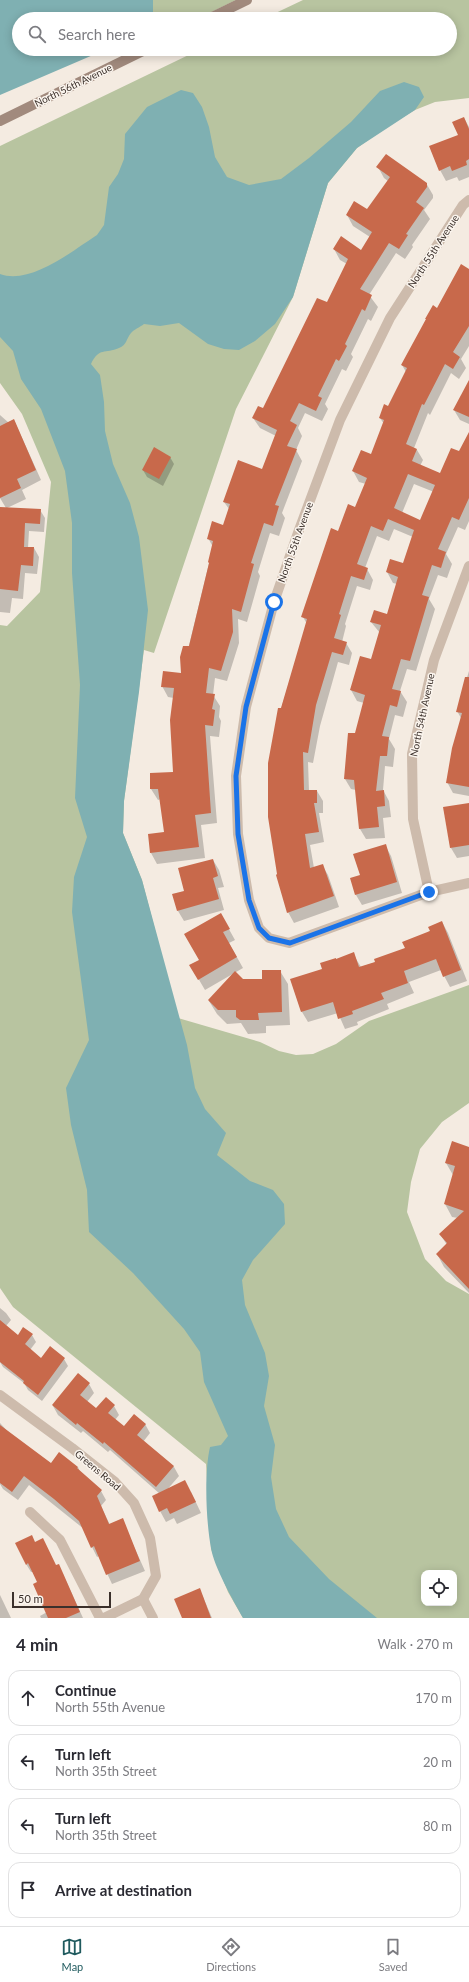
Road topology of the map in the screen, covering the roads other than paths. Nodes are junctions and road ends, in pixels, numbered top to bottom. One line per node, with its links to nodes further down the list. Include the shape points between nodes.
1 (247, 0): 2 (street)
2 (222, 12)
3 (133, 56): 4 (street, North 56th Avenue)
4 (0, 121)
5 (469, 200): 8 (street, North 55th Avenue, via 463,205 390,318 347,407 274,602 246,707 236,776 238,834 249,900 259,928 269,938 290,943)
6 (469, 566): 8 (street, North 54th Avenue, via 434,660 412,754 413,819)
7 (469, 883): 8 (street)
8 (429, 892)
9 (0, 1395): 11 (street, Greens Road, via 116,1482 134,1503 150,1538 156,1576)
10 (30, 1512): 12 (street, via 60,1540)
11 (143, 1599): 13 (street); 14 (street)
12 (100, 1618)
13 (104, 1618)
14 (153, 1618)

